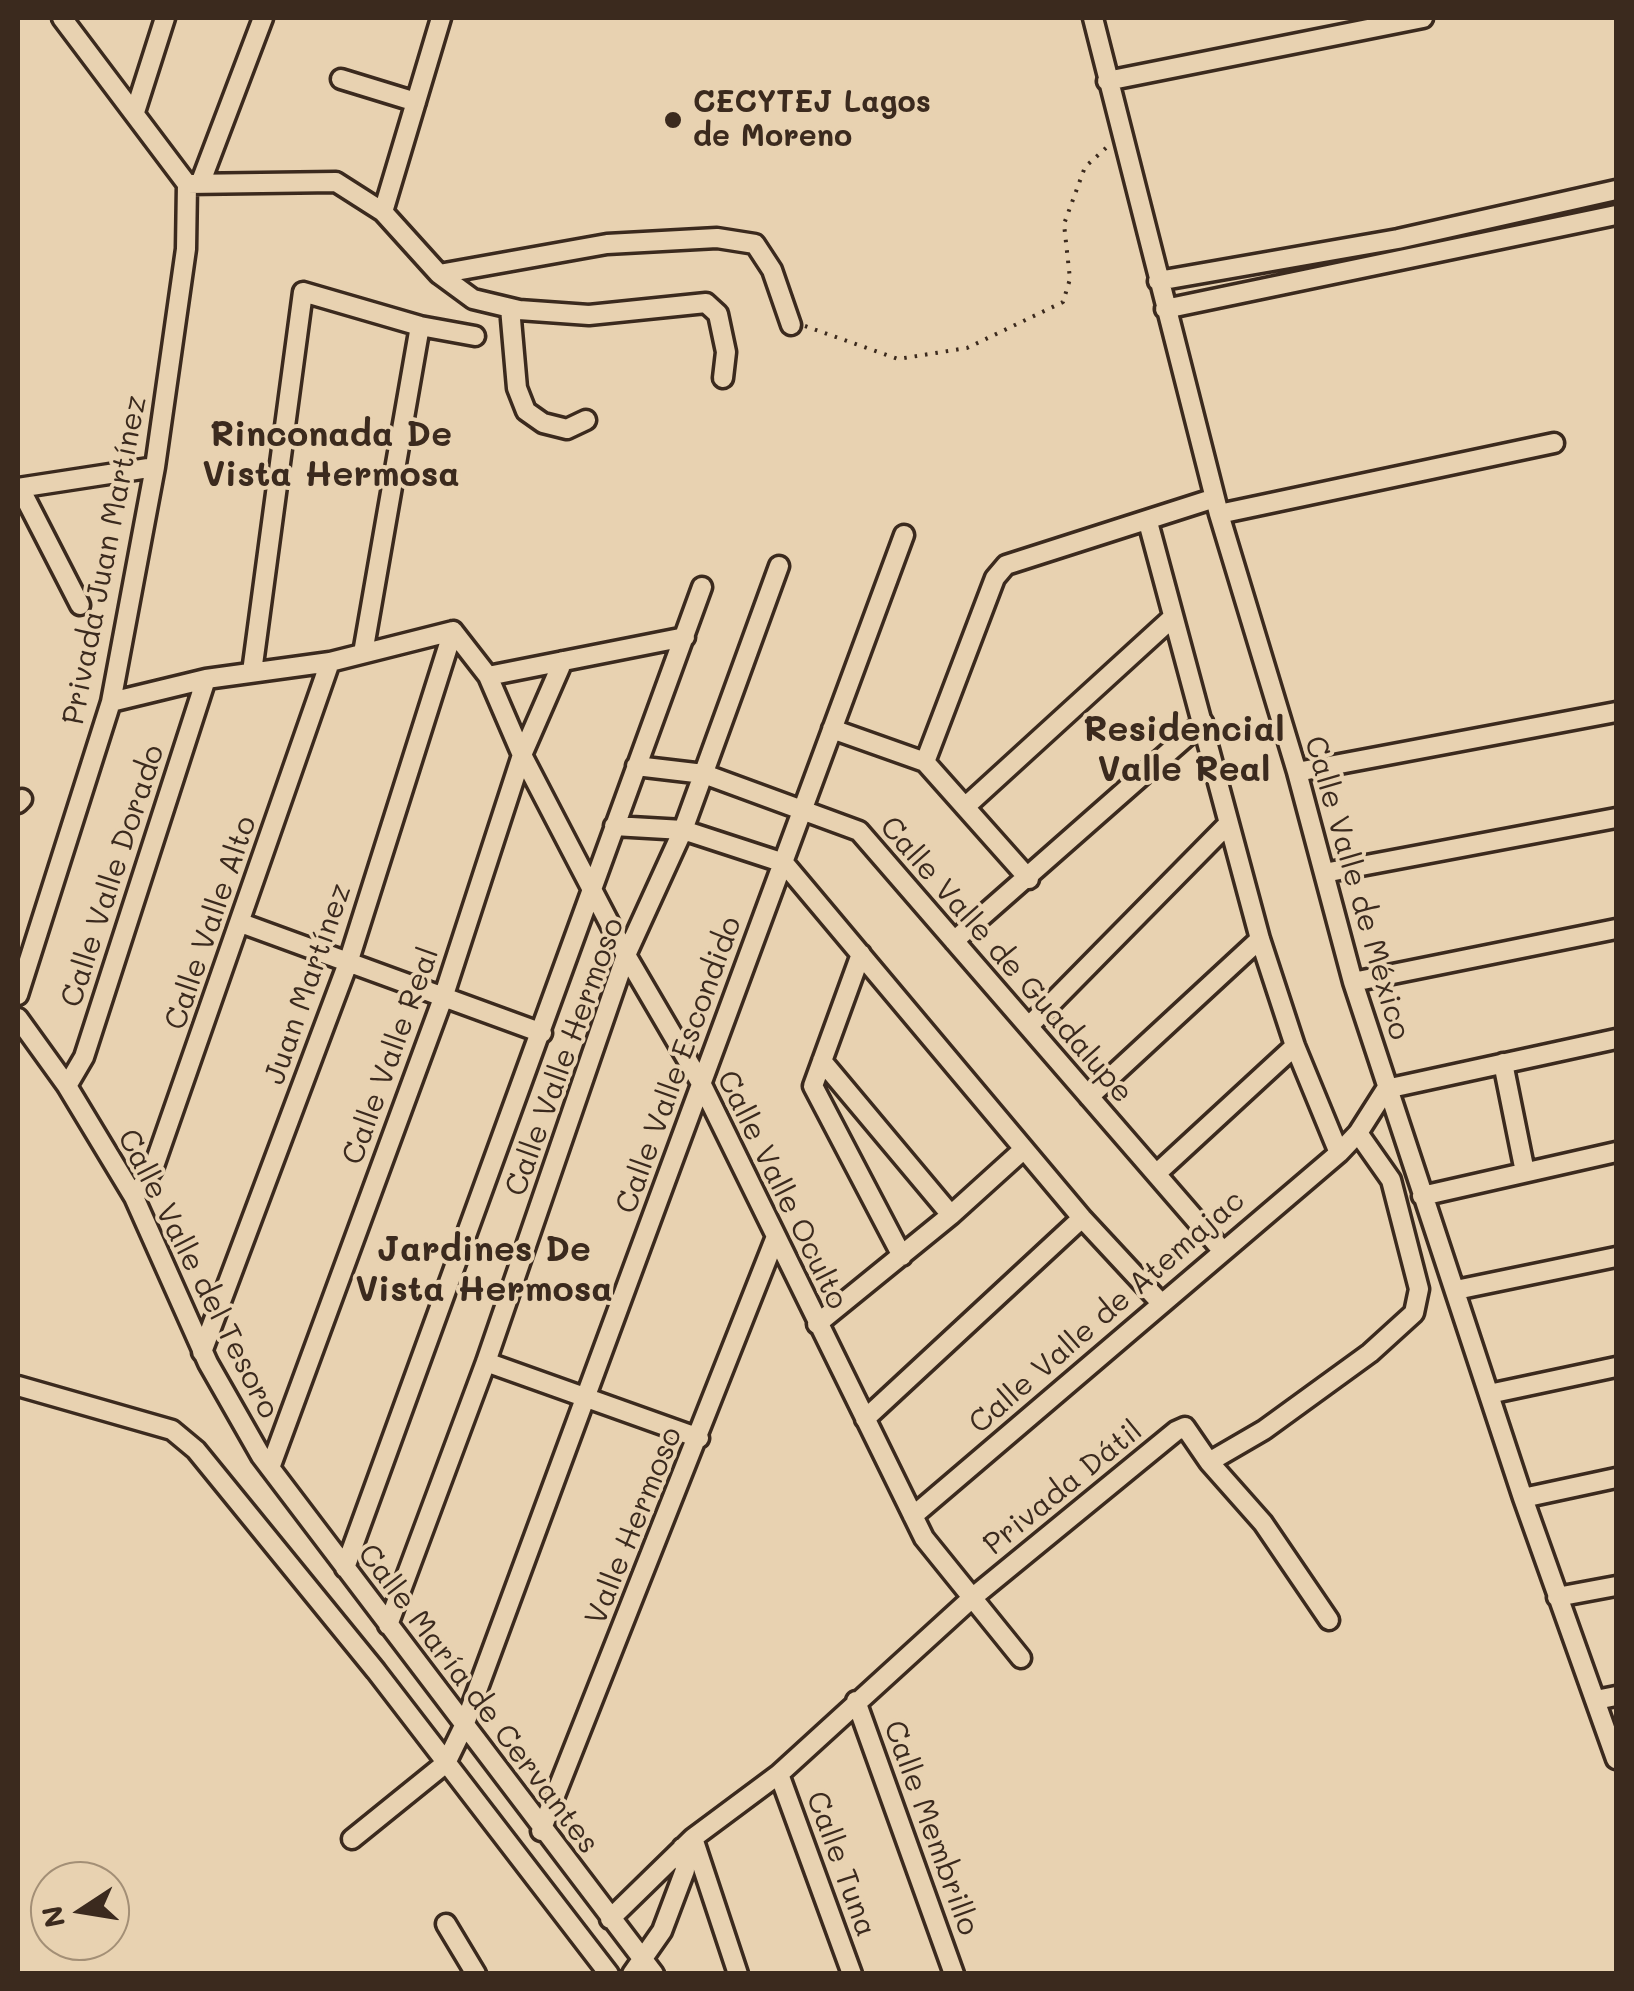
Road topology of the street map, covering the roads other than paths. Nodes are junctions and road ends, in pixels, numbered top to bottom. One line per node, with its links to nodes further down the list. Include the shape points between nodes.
1 (62, 18): 10 (street)
2 (165, 18): 10 (street)
3 (263, 18): 11 (street, Privada Juan Martínez)
4 (442, 18): 9 (street)
5 (1093, 18): 8 (street, Calle Valle de México)
6 (1424, 18): 8 (street)
7 (341, 79): 9 (street)
8 (1107, 81): 18 (street, Calle Valle de México)
9 (416, 102): 13 (street)
10 (135, 112): 11 (street)
11 (194, 184): 13 (street, via 336,182); 27 (street, Privada Juan Martínez)
12 (1616, 190): 15 (street)
13 (384, 212): 17 (street)
14 (1616, 214): 16 (street)
15 (1494, 217): 16 (street); 18 (street)
16 (1498, 240): 20 (street)
17 (439, 274): 19 (street, via 473,300); 21 (street, via 607,244 717,238 755,244 772,270)
18 (1158, 281): 20 (street, Calle Valle de México)
19 (510, 308): 24 (street, via 589,316 706,304 718,314 726,352); 25 (street, via 517,388 526,411 567,429)
20 (1165, 309): 29 (street, Calle Valle de México)
21 (790, 324)
22 (420, 326): 23 (street); 38 (street); 41 (street, via 303,292)
23 (474, 336)
24 (723, 378)
25 (586, 420)
26 (1554, 443): 29 (street)
27 (155, 467): 28 (street); 44 (street, Privada Juan Martínez)
28 (19, 488): 34 (street)
29 (1217, 506): 30 (street); 51 (street, Calle Valle de México)
30 (1148, 522): 35 (street); 49 (street, via 1006,565 995,578)
31 (904, 536): 47 (street, Calle Valle Escondido)
32 (779, 566): 52 (street, Calle Valle Hermoso)
33 (702, 587): 37 (street, Calle Valle Hermoso)
34 (80, 605)
35 (1171, 620): 46 (street); 53 (street)
36 (453, 631): 38 (street); 42 (street, Calle Valle Oculto); 69 (street, Juan Martínez)
37 (684, 637): 40 (street); 50 (street, Calle Valle Hermoso)
38 (364, 653): 39 (street)
39 (330, 662): 41 (street); 63 (street, Calle Valle Alto)
40 (563, 662): 42 (street); 48 (street, Calle Valle Real)
41 (252, 672): 43 (street)
42 (488, 676): 48 (street, Calle Valle Oculto)
43 (206, 679): 44 (street); 81 (street, Calle Valle Dorado, via 84,1057)
44 (110, 702): 71 (street, Privada Juan Martínez)
45 (1616, 712): 51 (street)
46 (1204, 722): 56 (street); 61 (street)
47 (832, 729): 49 (street); 54 (street, Calle Valle Escondido)
48 (522, 755): 62 (street, Calle Valle Oculto); 72 (street, Calle Valle Real)
49 (925, 762): 53 (street)
50 (636, 766): 52 (street, Calle Valle de Guadalupe); 57 (street, Calle Valle Hermoso)
51 (1297, 772): 60 (street, Calle Valle de México)
52 (704, 774): 54 (street, Calle Valle de Guadalupe); 58 (street, Calle Valle Hermoso)
53 (964, 807): 61 (street)
54 (802, 810): 59 (street, Calle Valle Escondido); 66 (street, Calle Valle de Guadalupe, via 859,831)
55 (1616, 818): 60 (street)
56 (1228, 824): 65 (street); 74 (street)
57 (614, 826): 58 (street); 62 (street, Calle Valle Hermoso)
58 (683, 830): 59 (street); 68 (street, Calle Valle Hermoso)
59 (784, 863): 67 (street); 80 (street, Calle Valle Escondido)
60 (1324, 873): 70 (street, Calle Valle de México)
61 (1029, 879): 66 (street)
62 (590, 885): 68 (street, Calle Valle Oculto); 75 (street, Calle Valle Hermoso)
63 (240, 922): 69 (street); 91 (street, Calle Valle Alto, via 154,1169)
64 (1616, 929): 70 (street)
65 (1260, 939): 77 (street); 83 (street)
66 (954, 940): 74 (street, Calle Valle de Guadalupe)
67 (861, 954): 78 (street); 85 (street)
68 (626, 955): 80 (street, Calle Valle Oculto); 102 (street, Calle Valle Hermoso)
69 (348, 964): 72 (street); 101 (street, Juan Martínez)
70 (1353, 982): 82 (street, Calle Valle de México)
71 (18, 995)
72 (443, 998): 75 (street); 109 (street, Calle Valle Real)
73 (18, 1018): 81 (street, Calle Valle del Tesoro)
74 (1029, 1026): 83 (street, Calle Valle de Guadalupe)
75 (542, 1034): 114 (street, Calle Valle Hermoso)
76 (1616, 1040): 79 (street)
77 (1295, 1046): 87 (street); 89 (street)
78 (822, 1061): 92 (street); 96 (street, via 813,1086)
79 (1503, 1063): 82 (street); 88 (street)
80 (702, 1084): 94 (street, Calle Valle Oculto); 106 (street, Calle Valle Escondido)
81 (67, 1086): 91 (street, Calle Valle del Tesoro)
82 (1386, 1089): 84 (street, Calle Valle de Atemajac); 90 (street, Calle Valle de México)
83 (1089, 1097): 89 (street, Calle Valle de Guadalupe)
84 (1358, 1134): 87 (street, Calle Valle de Atemajac); 110 (street, via 1392,1180 1419,1304 1370,1353)
85 (1024, 1149): 92 (street); 93 (street)
86 (1616, 1152): 88 (street)
87 (1339, 1153): 95 (street, Calle Valle de Atemajac)
88 (1526, 1172): 90 (street)
89 (1156, 1174): 95 (street, Calle Valle de Guadalupe)
90 (1422, 1196): 98 (street, Calle Valle de México)
91 (134, 1197): 101 (street, Calle Valle del Tesoro)
92 (951, 1216): 96 (street)
93 (1082, 1218): 99 (street); 107 (street)
94 (775, 1240): 100 (street, Calle Valle Oculto); 108 (street, Valle Hermoso)
95 (1221, 1249): 99 (street, Calle Valle de Atemajac)
96 (902, 1256): 100 (street)
97 (1616, 1258): 98 (street)
98 (1456, 1290): 105 (street, Calle Valle de México)
99 (1160, 1302): 113 (street, Calle Valle de Atemajac)
100 (817, 1324): 107 (street, Calle Valle Oculto)
101 (202, 1352): 109 (street, Calle Valle del Tesoro)
102 (486, 1362): 106 (street); 119 (street, Calle Valle Hermoso)
103 (1616, 1368): 105 (street)
104 (18, 1386): 126 (street, via 172,1430 196,1450)
105 (1489, 1394): 112 (street, Calle Valle de México)
106 (584, 1397): 108 (street); 124 (street, Calle Valle Escondido)
107 (864, 1419): 113 (street, Calle Valle Oculto)
108 (699, 1438): 128 (street, Valle Hermoso)
109 (265, 1462): 114 (street, Calle María de Cervantes)
110 (1208, 1462): 117 (street, Privada Dátil, via 1185,1427 1176,1431); 118 (street, via 1263,1523)
111 (1616, 1478): 112 (street)
112 (1524, 1498): 116 (street, Calle Valle de México)
113 (913, 1516): 117 (street, Calle Valle Oculto)
114 (345, 1568): 119 (street, Calle María de Cervantes)
115 (1616, 1586): 116 (street)
116 (1557, 1597): 123 (street, Calle Valle de México)
117 (972, 1598): 120 (street, Calle Valle Oculto); 122 (street, Privada Dátil)
118 (1329, 1620)
119 (388, 1625): 124 (street, Calle María de Cervantes)
120 (1021, 1658)
121 (1616, 1696): 123 (street)
122 (856, 1700): 127 (street, Privada Dátil); 138 (street, Calle Membrillo)
123 (1596, 1700): 125 (street, Calle Valle de México)
124 (464, 1726): 126 (street, Calle Valle Escondido); 128 (street, Calle María de Cervantes)
125 (1616, 1760)
126 (446, 1763): 129 (street); 135 (street)
127 (779, 1774): 130 (street, Privada Dátil); 137 (street, Calle Tuna)
128 (541, 1831): 131 (street, Calle María de Cervantes)
129 (352, 1839)
130 (688, 1843): 131 (street, Privada Dátil); 133 (street, via 685,1870); 136 (street)
131 (610, 1919): 133 (street, Calle María de Cervantes)
132 (446, 1924): 134 (street)
133 (643, 1970)
134 (476, 1974)
135 (609, 1974)
136 (738, 1974)
137 (852, 1974)
138 (954, 1974)

